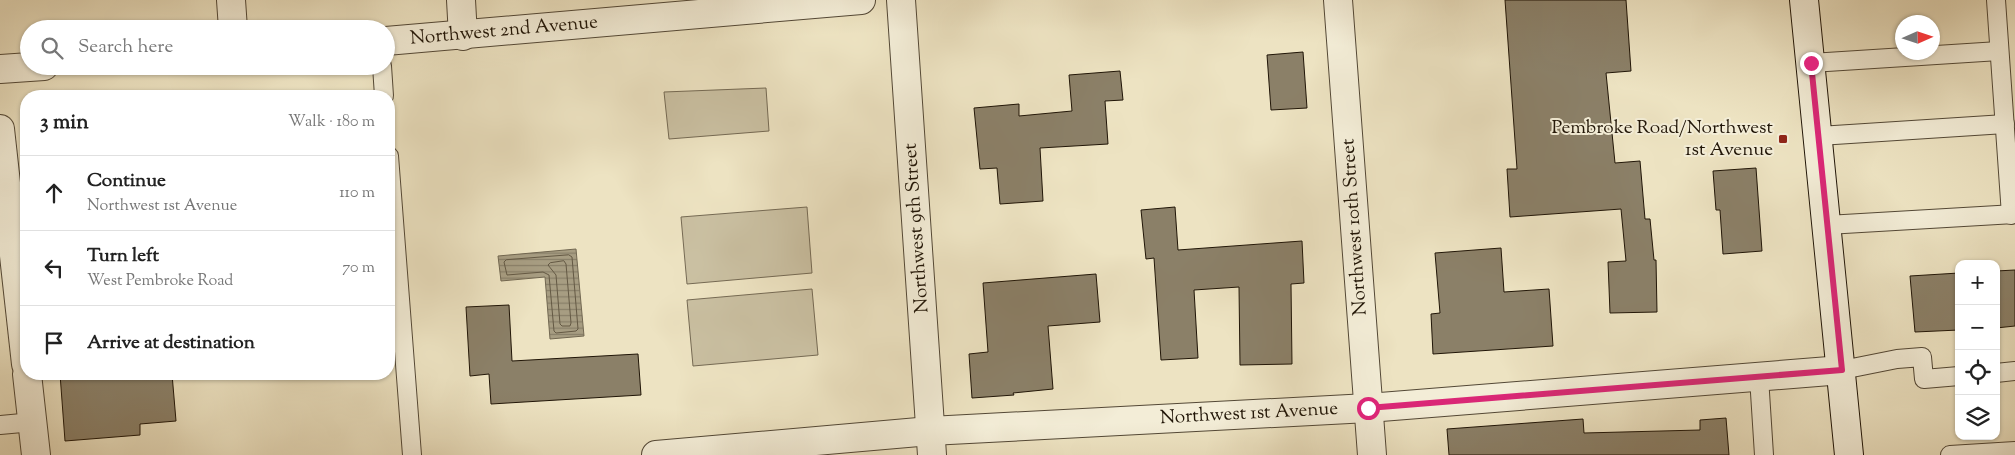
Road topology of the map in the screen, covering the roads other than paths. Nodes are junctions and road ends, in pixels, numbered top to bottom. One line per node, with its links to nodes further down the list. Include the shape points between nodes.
1 (230, 0): 8 (street)
2 (461, 0): 9 (street)
3 (861, 0): 9 (street, Northwest 2nd Avenue)
4 (901, 0): 34 (street, Northwest 9th Street)
5 (1338, 0): 31 (street, Northwest 10th Street)
6 (1804, 0): 12 (street)
7 (1996, 0): 11 (lane)
8 (232, 20)
9 (464, 36): 10 (street, Northwest 2nd Avenue)
10 (395, 40)
11 (1999, 51): 12 (lane); 17 (lane)
12 (1811, 63): 19 (street)
13 (20, 68): 14 (street)
14 (0, 70)
15 (383, 75): 16 (lane)
16 (384, 90)
17 (2005, 124): 19 (lane); 20 (lane)
18 (0, 129): 23 (street)
19 (1818, 136): 21 (street)
20 (2013, 214): 21 (lane)
21 (1827, 225): 25 (street)
22 (395, 234): 37 (lane)
23 (6, 244): 24 (street)
24 (20, 328)
25 (1842, 370): 28 (lane, via 1922,357 1924,379); 29 (street, Northwest 1st Avenue); 41 (street)
26 (2015, 371): 27 (lane)
27 (2000, 373)
28 (1955, 376)
29 (1759, 377): 31 (street, Northwest 1st Avenue); 40 (lane)
30 (28, 380): 32 (street)
31 (1368, 408): 34 (street, Northwest 1st Avenue); 39 (street, Northwest 10th Street)
32 (33, 422): 33 (lane); 36 (street)
33 (0, 425)
34 (931, 443): 38 (street, Northwest 1st Avenue)
35 (2015, 451): 42 (lane)
36 (36, 455)
37 (412, 455)
38 (656, 455)
39 (1372, 455)
40 (1764, 455)
41 (1849, 455)
42 (1950, 455)

